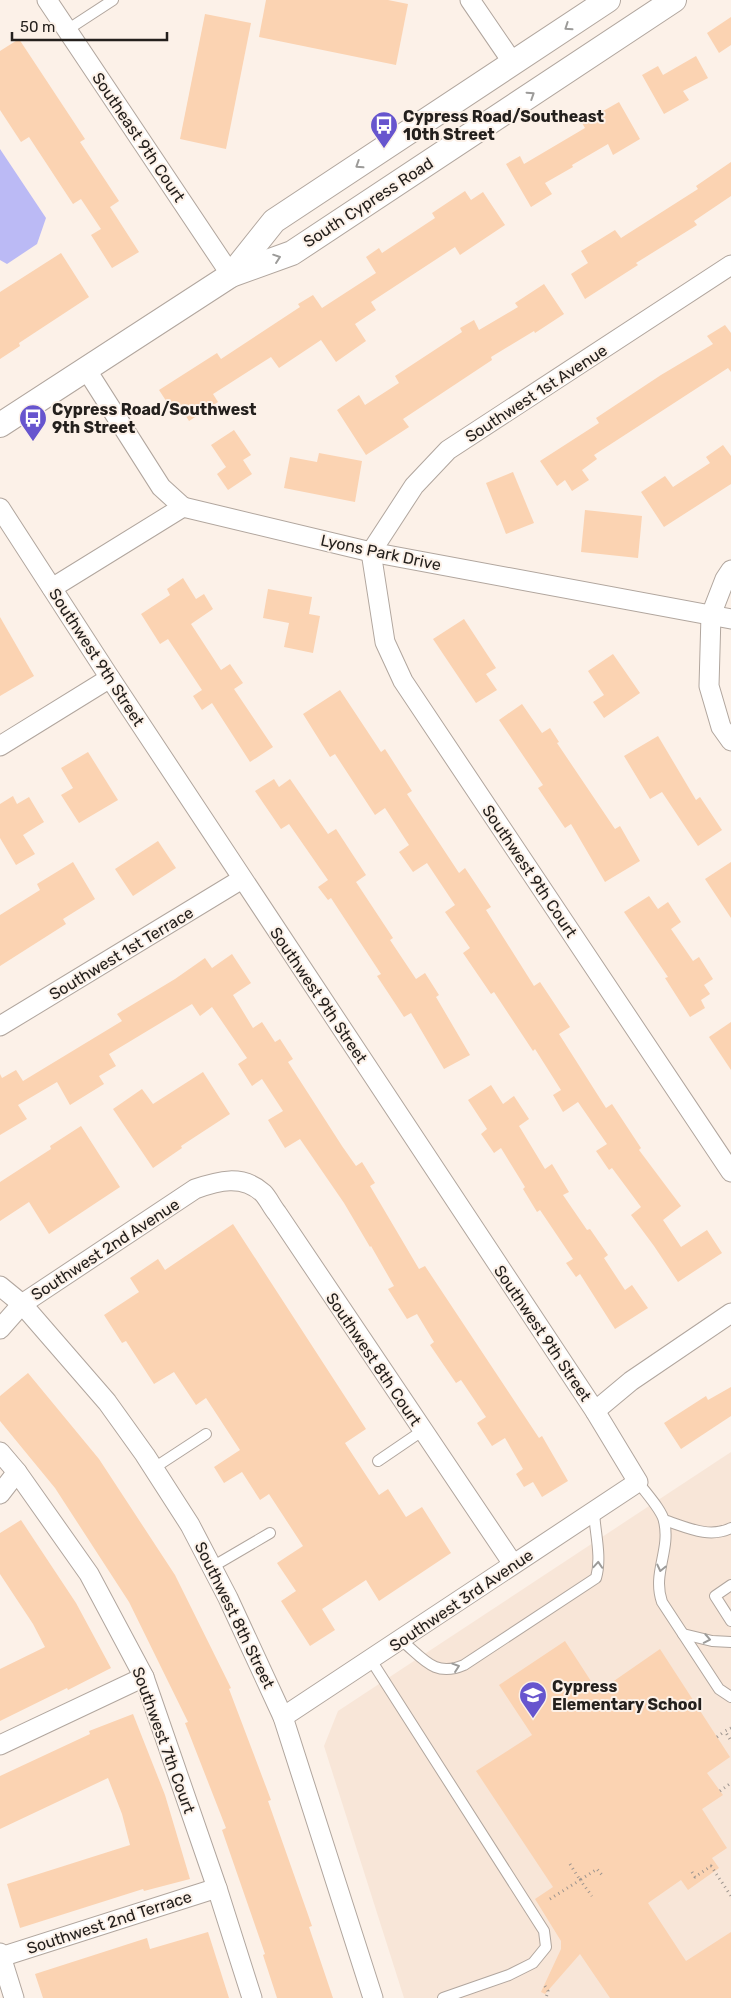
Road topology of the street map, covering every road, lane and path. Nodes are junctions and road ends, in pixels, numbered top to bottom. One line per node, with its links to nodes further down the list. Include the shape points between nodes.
1 (47, 0): 6 (street, Southeast 9th Court)
2 (113, 0): 6 (lane)
3 (470, 0): 7 (street)
4 (608, 0): 7 (street, South Cypress Road, one-way to 7)
5 (674, 0): 9 (street, South Cypress Road, one-way to 5, via 292,253)
6 (67, 30): 9 (street, Southeast 9th Court)
7 (513, 63): 9 (street, South Cypress Road, one-way to 9, via 274,221)
8 (731, 265): 14 (street, Southwest 1st Avenue, via 448,450 414,486)
9 (230, 274): 10 (street, South Cypress Road)
10 (86, 369): 11 (street, South Cypress Road); 12 (street, via 161,487)
11 (0, 425)
12 (183, 506): 14 (street, Lyons Park Drive); 16 (street)
13 (0, 508): 16 (street, Southwest 9th Street)
14 (371, 552): 17 (street, Lyons Park Drive); 24 (street, Southwest 9th Court, via 384,642 404,681)
15 (731, 570): 17 (street)
16 (52, 588): 19 (street, Southwest 9th Street)
17 (711, 614): 18 (street, Lyons Park Drive); 20 (street, via 709,686 721,727)
18 (731, 619)
19 (110, 678): 21 (street); 22 (street, Southwest 9th Street)
20 (731, 741)
21 (0, 746)
22 (242, 879): 23 (street, Southwest 1st Terrace); 30 (street, Southwest 9th Street)
23 (0, 1026)
24 (731, 1172)
25 (219, 1180): 27 (street, Southwest 2nd Avenue, via 195,1190); 31 (street, Southwest 8th Court, via 243,1181 263,1193)
26 (0, 1286): 27 (street, Southwest 8th Street)
27 (22, 1304): 29 (street, Southwest 2nd Avenue); 35 (street, Southwest 8th Street, via 107,1402)
28 (731, 1313): 30 (street, via 631,1381)
29 (0, 1329)
30 (595, 1411): 37 (street, Southwest 9th Street)
31 (422, 1431): 34 (lane); 43 (street, Southwest 8th Court)
32 (206, 1434): 35 (lane)
33 (0, 1452): 36 (street, Southwest 7th Court)
34 (378, 1461)
35 (154, 1468): 44 (street, Southwest 8th Street)
36 (17, 1472): 38 (street); 51 (street, Southwest 7th Court, via 89,1574)
37 (638, 1482): 39 (street, Southwest 3rd Avenue); 40 (lane)
38 (0, 1494)
39 (594, 1512): 43 (street, Southwest 3rd Avenue); 48 (lane, one-way to 39, via 436,1669 451,1670 464,1665 596,1578 600,1563)
40 (664, 1520): 41 (lane, via 708,1533); 47 (lane, one-way to 47, via 666,1544 658,1590)
41 (731, 1528)
42 (270, 1533): 44 (lane)
43 (513, 1564): 48 (street, Southwest 3rd Avenue)
44 (212, 1567): 53 (street, Southwest 8th Street)
45 (731, 1586): 46 (lane, via 715,1596)
46 (731, 1621)
47 (683, 1634): 49 (lane, one-way to 49); 52 (lane, via 720,1688)
48 (401, 1640): 50 (street, Southwest 3rd Avenue)
49 (731, 1642)
50 (371, 1660): 53 (street, Southwest 3rd Avenue); 74 (lane, via 544,1931 546,1947 533,1963)
51 (144, 1677): 58 (street); 65 (street, Southwest 7th Court)
52 (731, 1697)
53 (283, 1717): 73 (street, Southwest 8th Street)
54 (731, 1728): 55 (path)
55 (725, 1732): 56 (path); 57 (path)
56 (717, 1737)
57 (731, 1741)
58 (0, 1745)
59 (731, 1783): 60 (path)
60 (720, 1791)
61 (570, 1864): 64 (path)
62 (692, 1872): 67 (path, via 695,1877 711,1866)
63 (602, 1875): 64 (path, via 597,1869)
64 (580, 1880): 66 (path); 68 (path)
65 (217, 1888): 69 (street, Southwest 2nd Terrace); 72 (street, Southwest 7th Court)
66 (592, 1896)
67 (731, 1896)
68 (550, 1899)
69 (1, 1955): 71 (street)
70 (545, 1986): 75 (path, via 548,1991)
71 (14, 1998)
72 (252, 1998)
73 (373, 1998)
74 (443, 1998)
75 (546, 1998)

